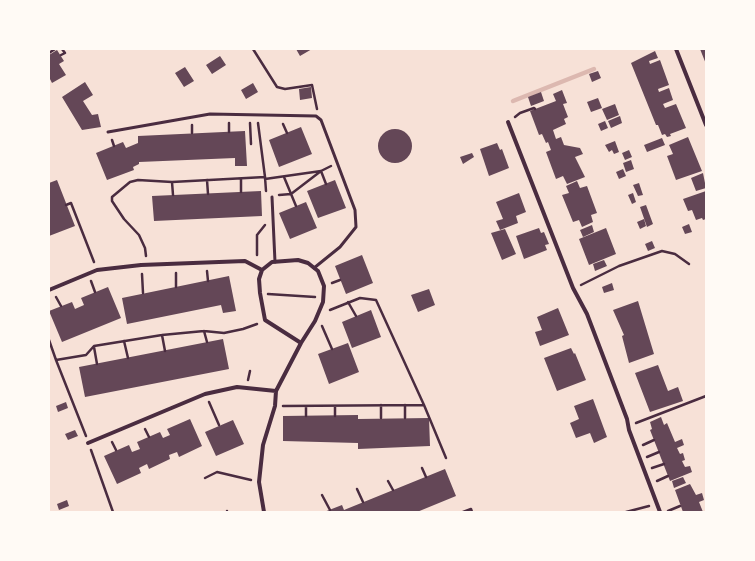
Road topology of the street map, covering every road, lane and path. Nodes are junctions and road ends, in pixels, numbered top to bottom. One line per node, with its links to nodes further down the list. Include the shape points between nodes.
1 (55, 49): 5 (path)
2 (62, 49): 6 (path, via 65,53)
3 (253, 49): 9 (path, via 277,88 285,90 312,85)
4 (676, 49): 11 (street)
5 (49, 52)
6 (61, 55)
7 (535, 109): 10 (path, via 520,113)
8 (258, 114): 9 (lane, via 310,115); 13 (lane, via 210,114); 18 (path)
9 (321, 120): 15 (lane)
10 (508, 122): 42 (street)
11 (706, 125)
12 (250, 128): 14 (path)
13 (108, 132)
14 (251, 144)
15 (336, 163): 16 (path); 38 (lane, via 355,210 356,227 340,247)
16 (321, 171): 17 (path); 22 (path); 25 (path)
17 (284, 177): 18 (path); 25 (path)
18 (265, 178): 19 (path); 27 (path)
19 (241, 179): 20 (path); 23 (path)
20 (207, 180): 21 (path); 24 (path)
21 (172, 182): 26 (path); 37 (path, via 134,181 112,197 124,219 139,235 145,248)
22 (326, 184)
23 (241, 192)
24 (208, 194)
25 (291, 194): 30 (path)
26 (173, 195)
27 (266, 196)
28 (272, 197): 33 (lane)
29 (66, 205): 39 (path, via 71,203)
30 (296, 206)
31 (267, 223): 32 (path, via 257,235)
32 (257, 255)
33 (275, 262): 38 (street, via 298,260); 40 (street)
34 (175, 264): 37 (street); 40 (street, via 245,261); 41 (path)
35 (689, 264): 42 (path, via 675,254 662,251 619,266)
36 (141, 265): 37 (street); 39 (street); 44 (path)
37 (146, 265)
38 (314, 268): 46 (street, via 318,271 324,286)
39 (97, 270): 43 (street)
40 (262, 270): 45 (street, via 259,279)
41 (176, 287)
42 (573, 288): 77 (street, via 587,314 628,419)
43 (49, 290)
44 (142, 293)
45 (260, 293): 46 (path); 49 (street)
46 (323, 297): 50 (street)
47 (348, 302): 48 (path); 50 (path, via 328,311); 68 (path, via 360,298 376,300)
48 (356, 316)
49 (265, 320): 51 (path, via 237,331); 56 (street)
50 (317, 320): 56 (street); 58 (path)
51 (204, 331): 52 (path); 55 (path)
52 (162, 334): 54 (path); 59 (path)
53 (49, 340): 61 (path)
54 (124, 341): 57 (path); 60 (path)
55 (207, 342)
56 (301, 343): 63 (street)
57 (94, 346): 61 (path, via 86,355); 62 (path)
58 (332, 349)
59 (165, 351)
60 (128, 358)
61 (56, 360): 80 (path)
62 (97, 364)
63 (276, 391): 64 (street, via 237,387); 69 (street)
64 (205, 394): 76 (path); 80 (street)
65 (706, 396): 77 (path)
66 (381, 405): 67 (path); 71 (path); 74 (path)
67 (405, 405): 68 (path); 75 (path)
68 (424, 405): 83 (path)
69 (275, 406): 70 (path); 92 (street, via 264,445)
70 (306, 406): 71 (path); 72 (path)
71 (335, 406): 73 (path)
72 (306, 416)
73 (335, 416)
74 (381, 418)
75 (405, 418)
76 (219, 425)
77 (628, 426): 97 (street)
78 (654, 440): 79 (path)
79 (648, 442)
80 (88, 443): 101 (path, via 98,464)
81 (659, 452): 82 (path)
82 (653, 454)
83 (446, 458)
84 (664, 464): 85 (path)
85 (658, 466)
86 (422, 468): 88 (path)
87 (668, 476): 91 (path)
88 (426, 477)
89 (205, 478): 92 (path, via 217,472)
90 (388, 481): 94 (path)
91 (656, 481)
92 (259, 482): 102 (street)
93 (357, 489): 96 (path)
94 (392, 490)
95 (322, 495): 99 (path)
96 (363, 502)
97 (656, 504): 105 (path); 106 (street)
98 (680, 506): 100 (path)
99 (330, 510)
100 (668, 511)
101 (113, 512)
102 (264, 512)
103 (463, 512): 104 (path, via 471,509)
104 (472, 512)
105 (626, 512)
106 (660, 512)

